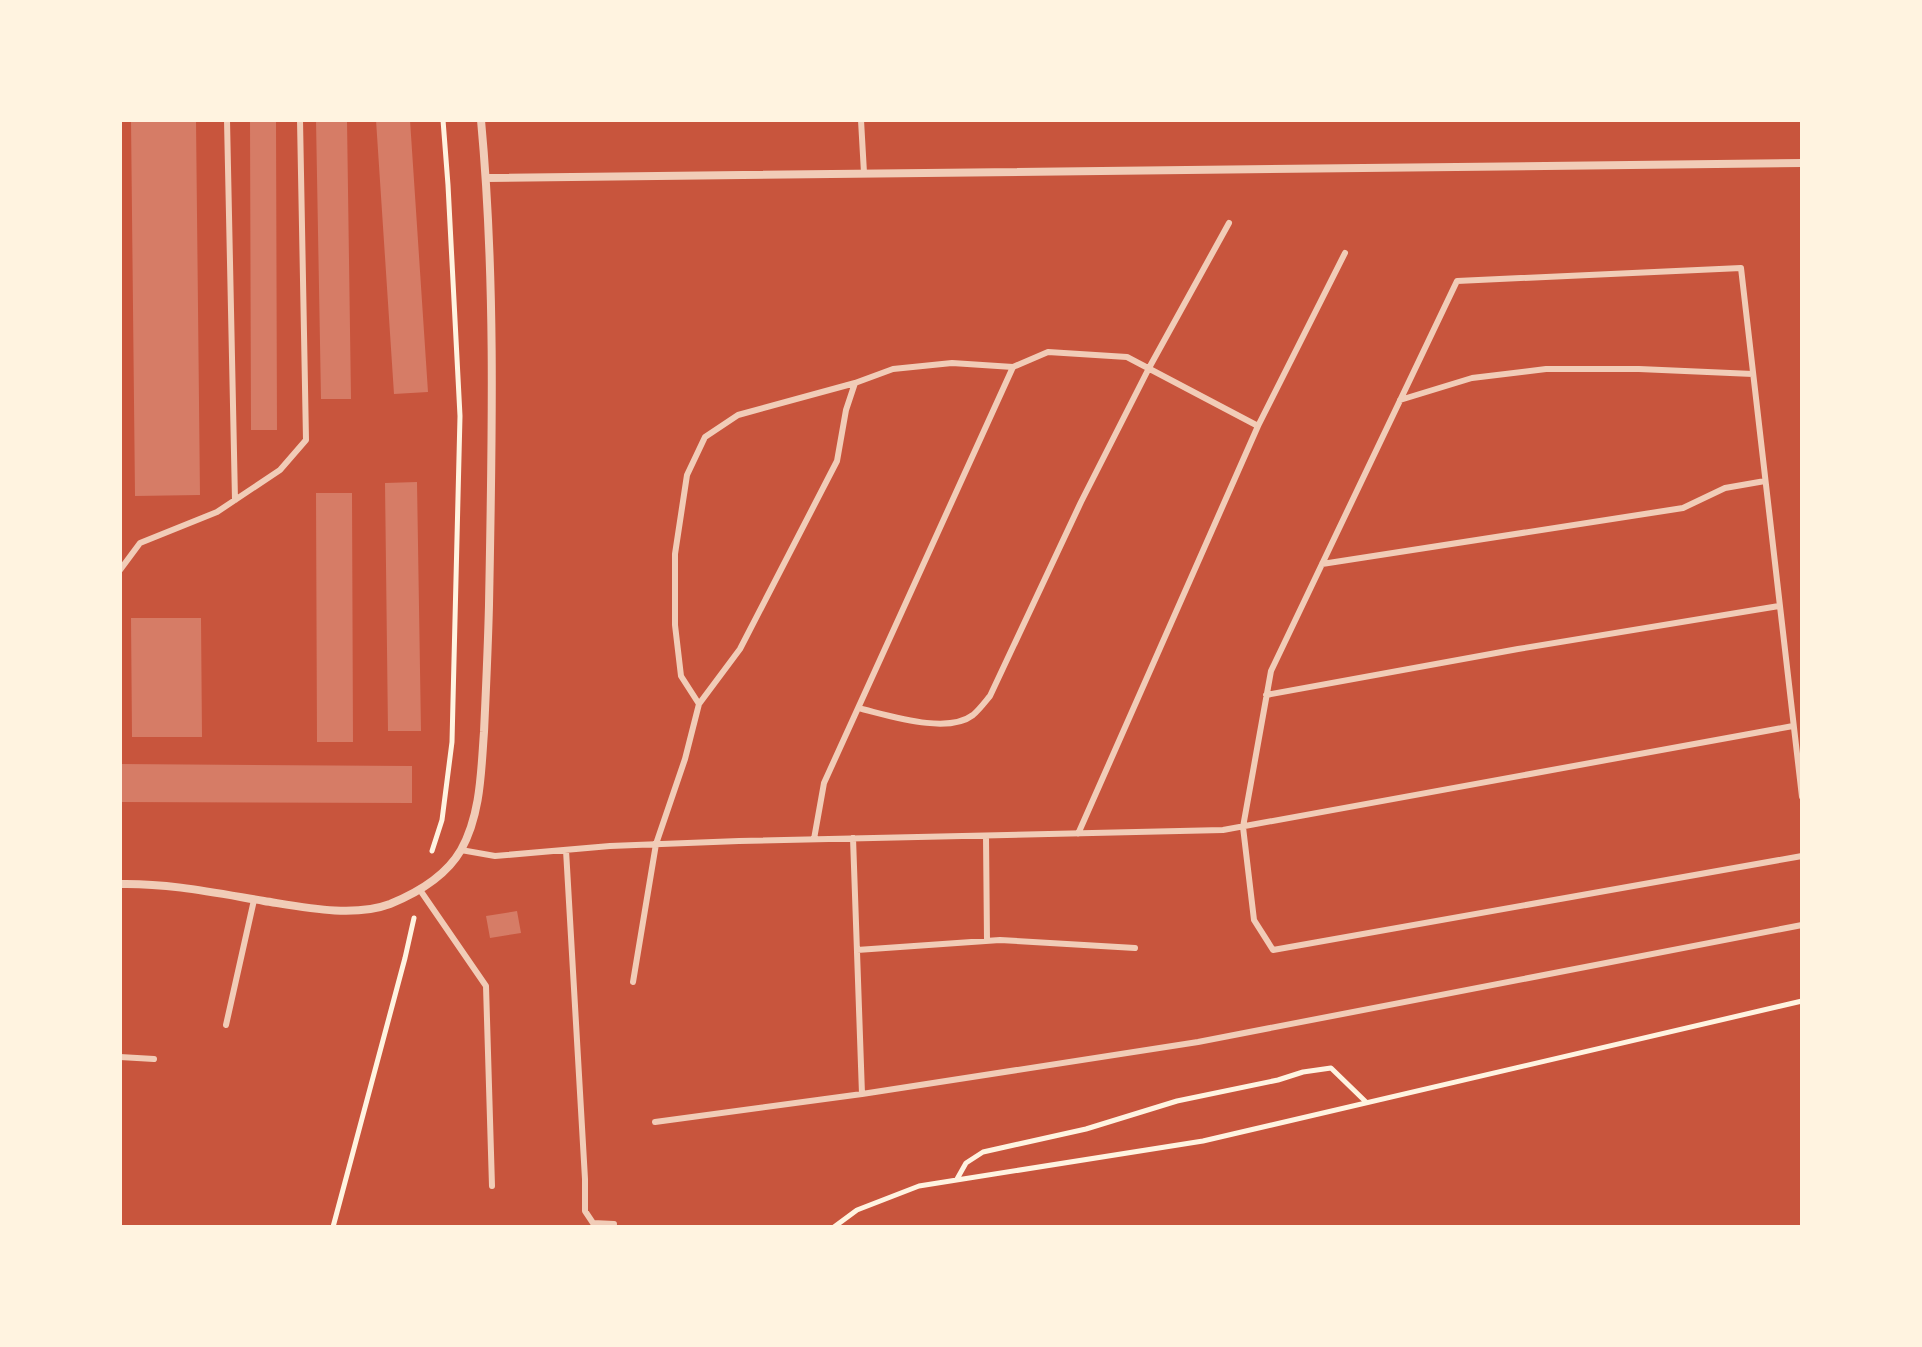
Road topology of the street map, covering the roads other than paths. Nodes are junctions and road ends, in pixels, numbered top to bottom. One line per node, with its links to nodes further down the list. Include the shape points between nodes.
1 (227, 120): 17 (lane)
2 (300, 120): 17 (lane, via 306,440 280,470)
3 (481, 120): 7 (street)
4 (861, 120): 6 (lane)
5 (1802, 163): 6 (street)
6 (864, 173): 7 (street)
7 (486, 178): 32 (street, via 492,417 488,670 480,779)
8 (1229, 223): 11 (lane)
9 (1345, 253): 15 (lane)
10 (1013, 367): 11 (lane, via 1048,352 1127,357); 13 (lane, via 952,363 893,369); 23 (lane)
11 (1149, 368): 15 (lane); 23 (lane, via 990,696 973,716 949,724)
12 (1753, 374): 14 (lane, via 1546,369 1472,378); 14 (lane, via 1741,268 1457,281); 16 (lane)
13 (855, 383): 22 (lane, via 837,461 740,649); 22 (lane, via 738,415 705,437 687,475 675,554 681,676)
14 (1400, 400): 18 (lane)
15 (1258, 426): 27 (lane)
16 (1765, 481): 18 (lane, via 1725,488 1683,508); 20 (lane)
17 (235, 500): 19 (lane, via 140,543)
18 (1322, 564): 21 (lane, via 1271,671)
19 (120, 570)
20 (1779, 606): 21 (lane); 24 (lane)
21 (1266, 695): 26 (lane)
22 (699, 704): 31 (lane)
23 (858, 708): 30 (lane, via 824,783)
24 (1793, 726): 25 (lane); 26 (lane)
25 (1802, 797)
26 (1243, 827): 27 (lane); 34 (lane, via 1254,920 1273,950)
27 (1078, 834): 28 (lane)
28 (986, 836): 29 (lane); 39 (lane)
29 (853, 838): 30 (lane); 41 (lane)
30 (814, 839): 31 (lane)
31 (656, 844): 33 (lane); 42 (lane)
32 (461, 850): 33 (lane, via 495,856); 36 (street)
33 (566, 850): 49 (lane, via 585,1211 593,1223)
34 (1802, 856)
35 (120, 884): 37 (street)
36 (420, 890): 37 (street, via 386,905 342,912); 48 (lane, via 486,986)
37 (254, 900): 43 (lane)
38 (1802, 925): 46 (lane, via 1198,1042)
39 (987, 941): 40 (lane); 41 (lane)
40 (1135, 948)
41 (857, 950): 46 (lane)
42 (633, 982)
43 (226, 1025)
44 (120, 1057): 45 (lane)
45 (154, 1059)
46 (862, 1094): 47 (lane)
47 (655, 1122)
48 (492, 1186)
49 (614, 1224)

